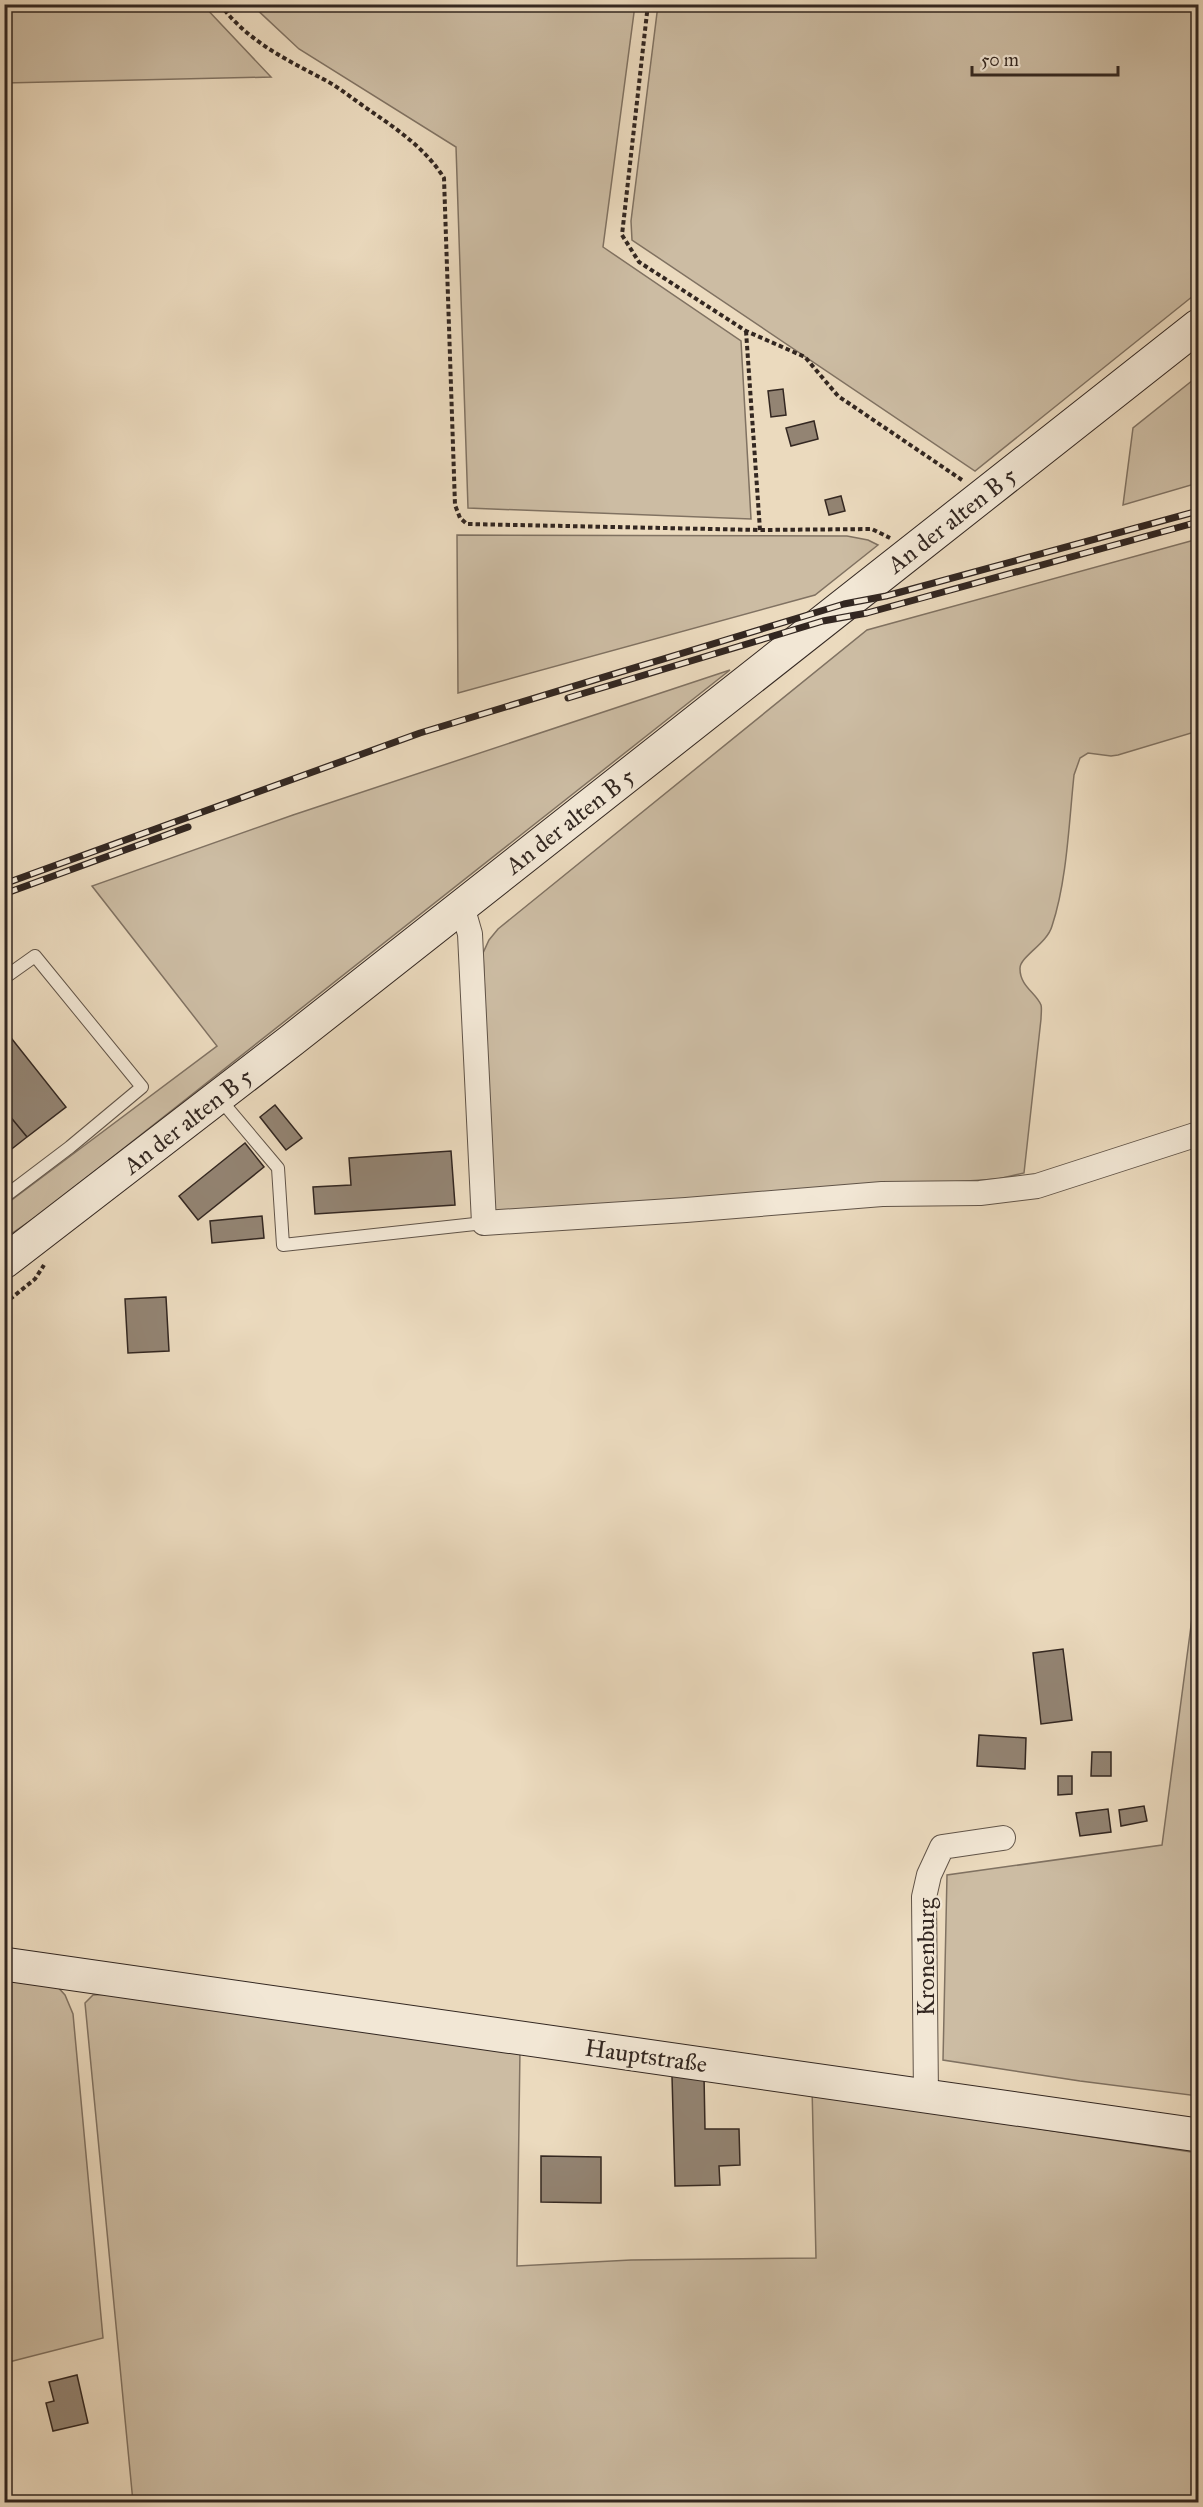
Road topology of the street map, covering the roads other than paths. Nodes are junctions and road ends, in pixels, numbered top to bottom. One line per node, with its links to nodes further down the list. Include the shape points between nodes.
1 (1198, 326): 2 (main road, An der alten B 5)
2 (462, 906): 4 (main road, An der alten B 5); 7 (street, via 470,934)
3 (4, 978): 6 (lane, via 36,956 142,1087)
4 (218, 1097): 7 (lane, via 278,1168 284,1245); 8 (main road, An der alten B 5)
5 (1198, 1134): 7 (street, via 1037,1186 980,1193 882,1194)
6 (4, 1197)
7 (484, 1223)
8 (4, 1262)
9 (1003, 1838): 11 (street, Kronenburg, via 942,1847 929,1875 924,1897)
10 (4, 1964): 11 (main road, Hauptstraße)
11 (926, 2096): 12 (main road, Hauptstraße)
12 (1198, 2135)

